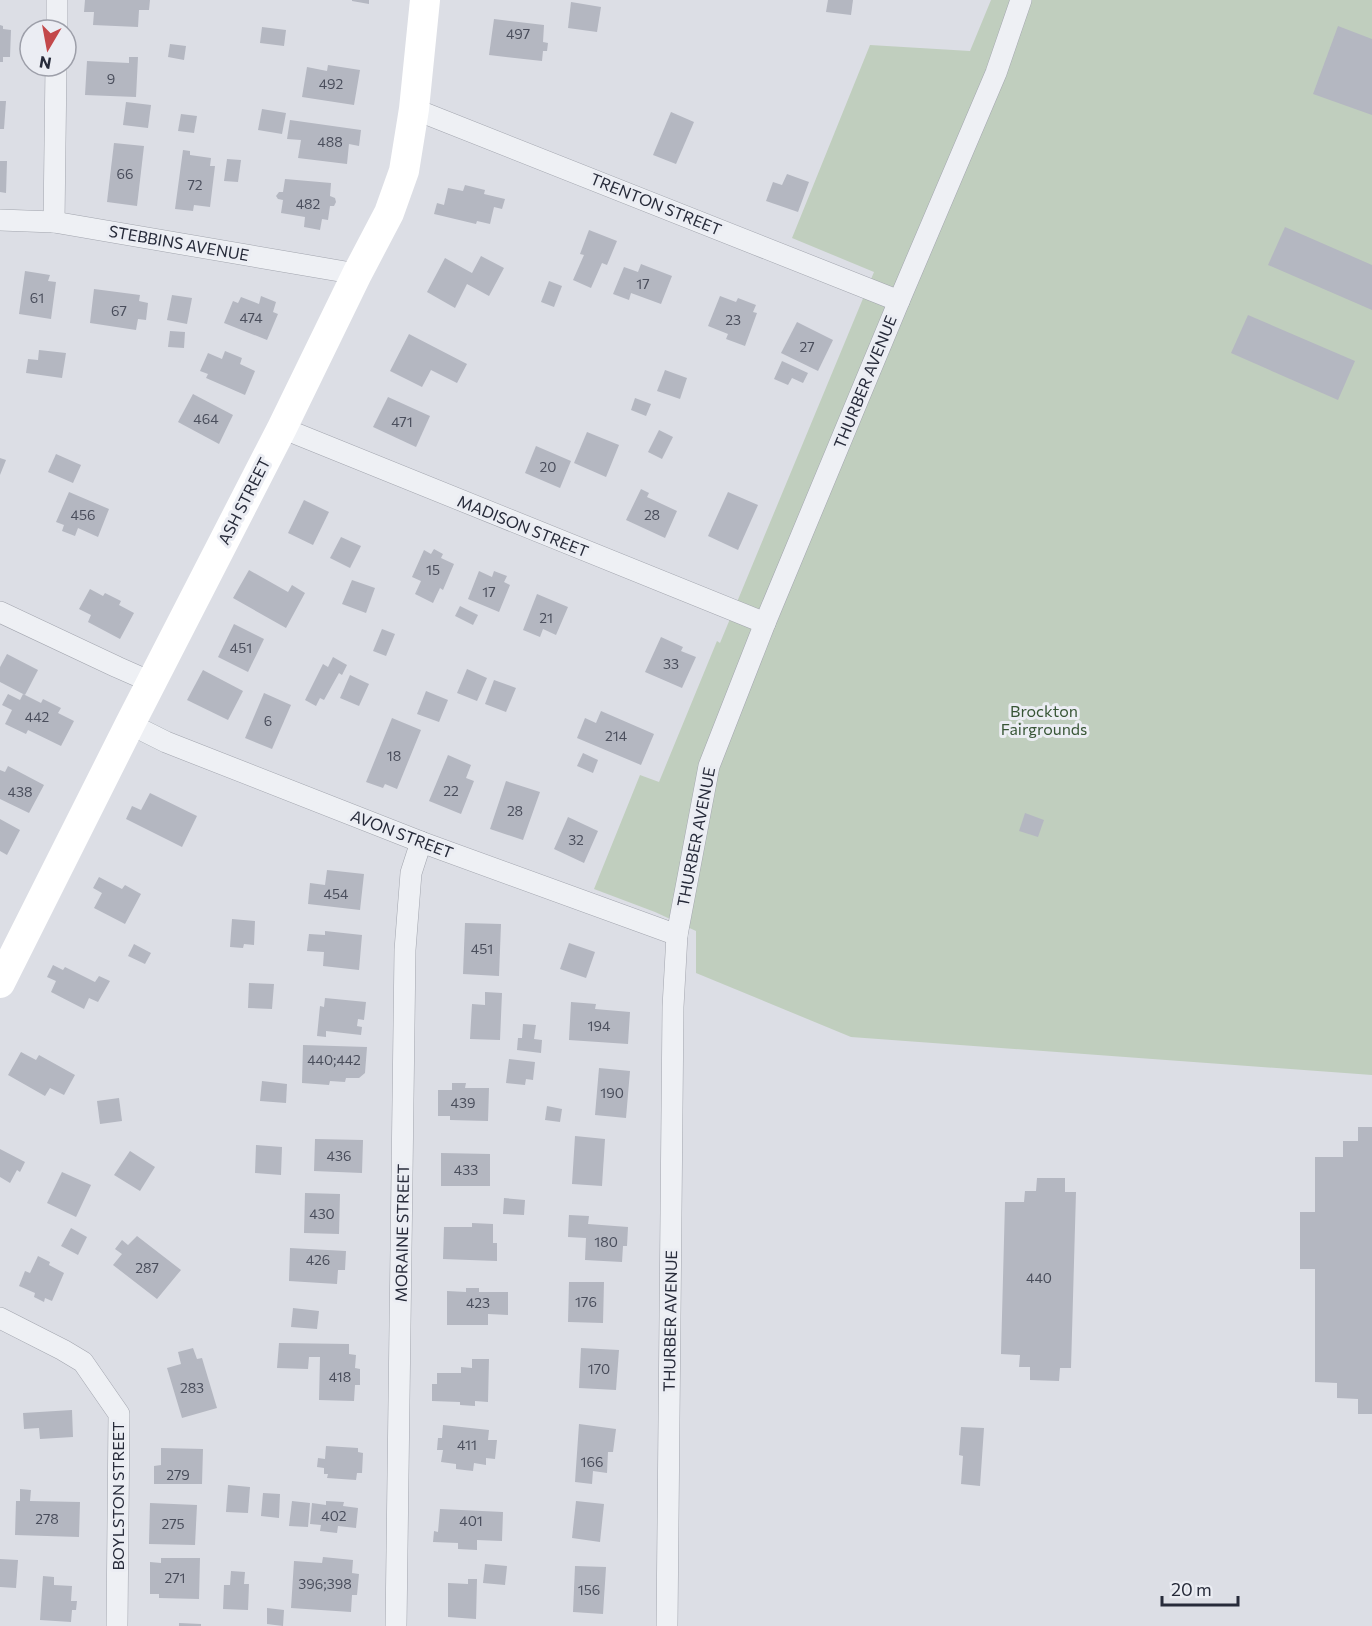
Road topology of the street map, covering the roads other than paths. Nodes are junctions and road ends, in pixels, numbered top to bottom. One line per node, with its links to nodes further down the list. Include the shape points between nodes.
1 (57, 0): 4 (street)
2 (425, 0): 6 (street, ASH STREET)
3 (1021, 0): 10 (street, THURBER AVENUE, via 996,73)
4 (57, 18)
5 (56, 78): 8 (street)
6 (414, 109): 9 (street, ASH STREET, via 404,171 389,213); 10 (street, TRENTON STREET)
7 (0, 220): 8 (street, STEBBINS AVENUE)
8 (54, 222): 9 (street, STEBBINS AVENUE)
9 (357, 274): 11 (street, ASH STREET)
10 (898, 301): 13 (street, THURBER AVENUE)
11 (282, 428): 13 (street, MADISON STREET); 14 (street, ASH STREET)
12 (0, 612): 14 (street)
13 (765, 623): 17 (street, THURBER AVENUE, via 709,766)
14 (151, 682): 15 (street, ASH STREET)
15 (130, 724): 16 (street, AVON STREET, via 166,742); 18 (street, ASH STREET)
16 (421, 842): 17 (street, AVON STREET); 21 (street, MORAINE STREET, via 411,873 405,950)
17 (677, 935): 22 (street, THURBER AVENUE)
18 (0, 983)
19 (0, 1318): 20 (street, BOYLSTON STREET, via 83,1362 119,1414)
20 (117, 1626)
21 (396, 1626)
22 (667, 1626)

